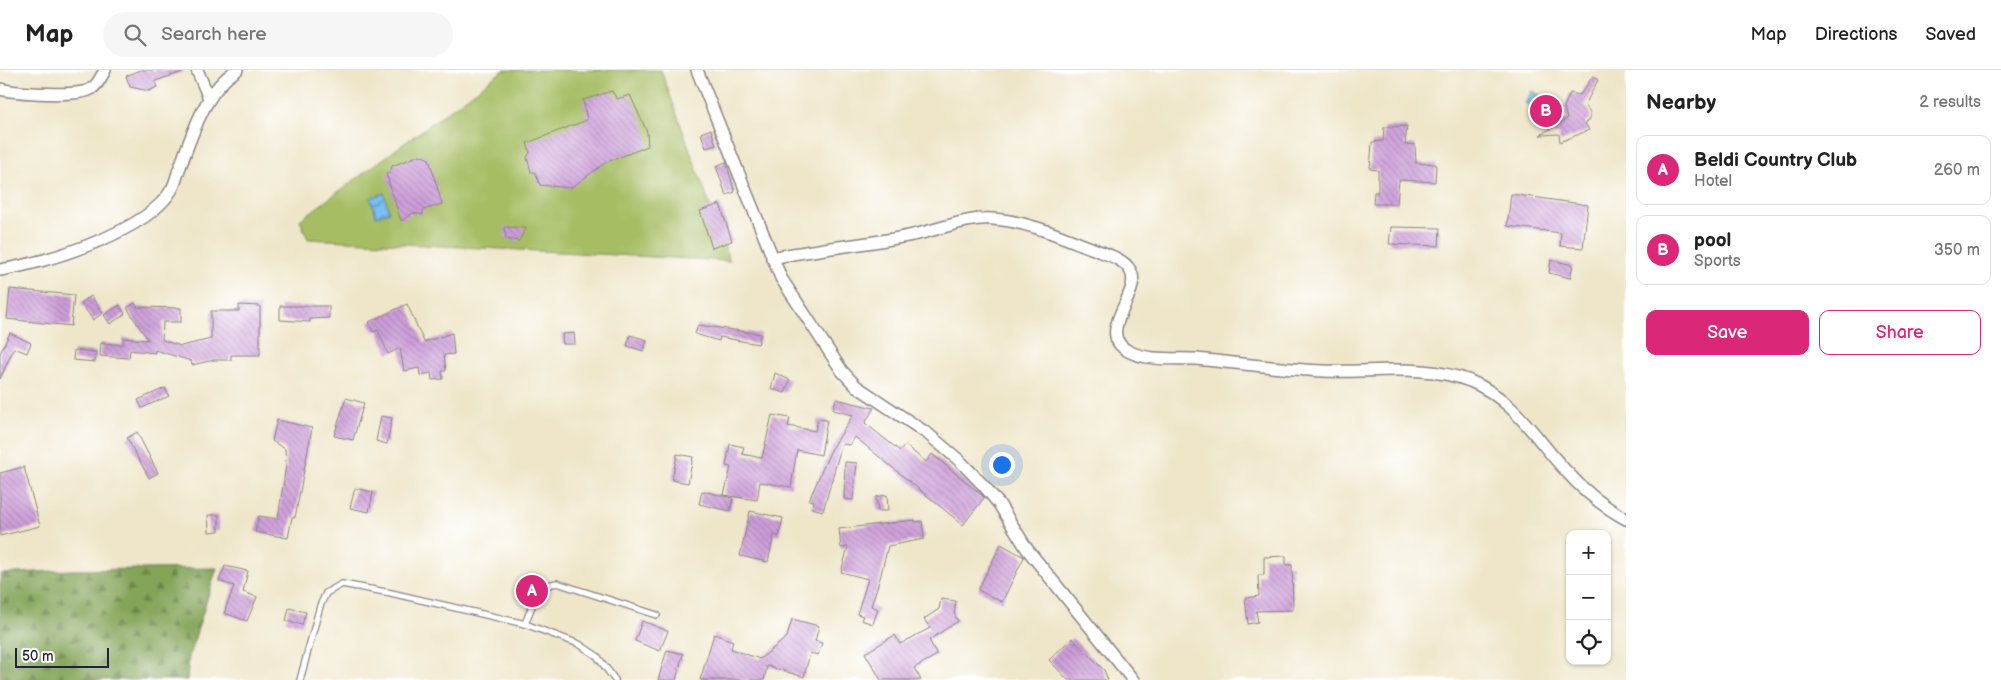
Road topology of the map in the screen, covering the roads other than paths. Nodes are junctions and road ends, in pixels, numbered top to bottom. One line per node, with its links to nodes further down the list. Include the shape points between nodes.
1 (105, 70): 5 (street, via 95,86 80,93 20,93)
2 (197, 70): 6 (street)
3 (237, 70): 6 (street)
4 (696, 70): 7 (street)
5 (0, 89)
6 (208, 98): 8 (street, via 173,188 161,205 124,229 52,257)
7 (772, 258): 9 (street, via 912,236 971,220 990,218 1030,226 1115,258 1130,268 1134,279 1133,291 1116,324 1118,340 1128,352 1154,358 1281,368 1362,372 1420,370 1471,382 1501,397 1566,471); 14 (street, via 781,278 842,371 856,386 928,434 984,486 1027,550)
8 (0, 270)
9 (1626, 519)
10 (657, 615): 11 (lane, via 557,583 540,590)
11 (525, 624): 12 (lane, via 342,584 326,593 320,606); 13 (lane, via 579,644 598,656)
12 (300, 680)
13 (615, 680)
14 (1133, 680)

